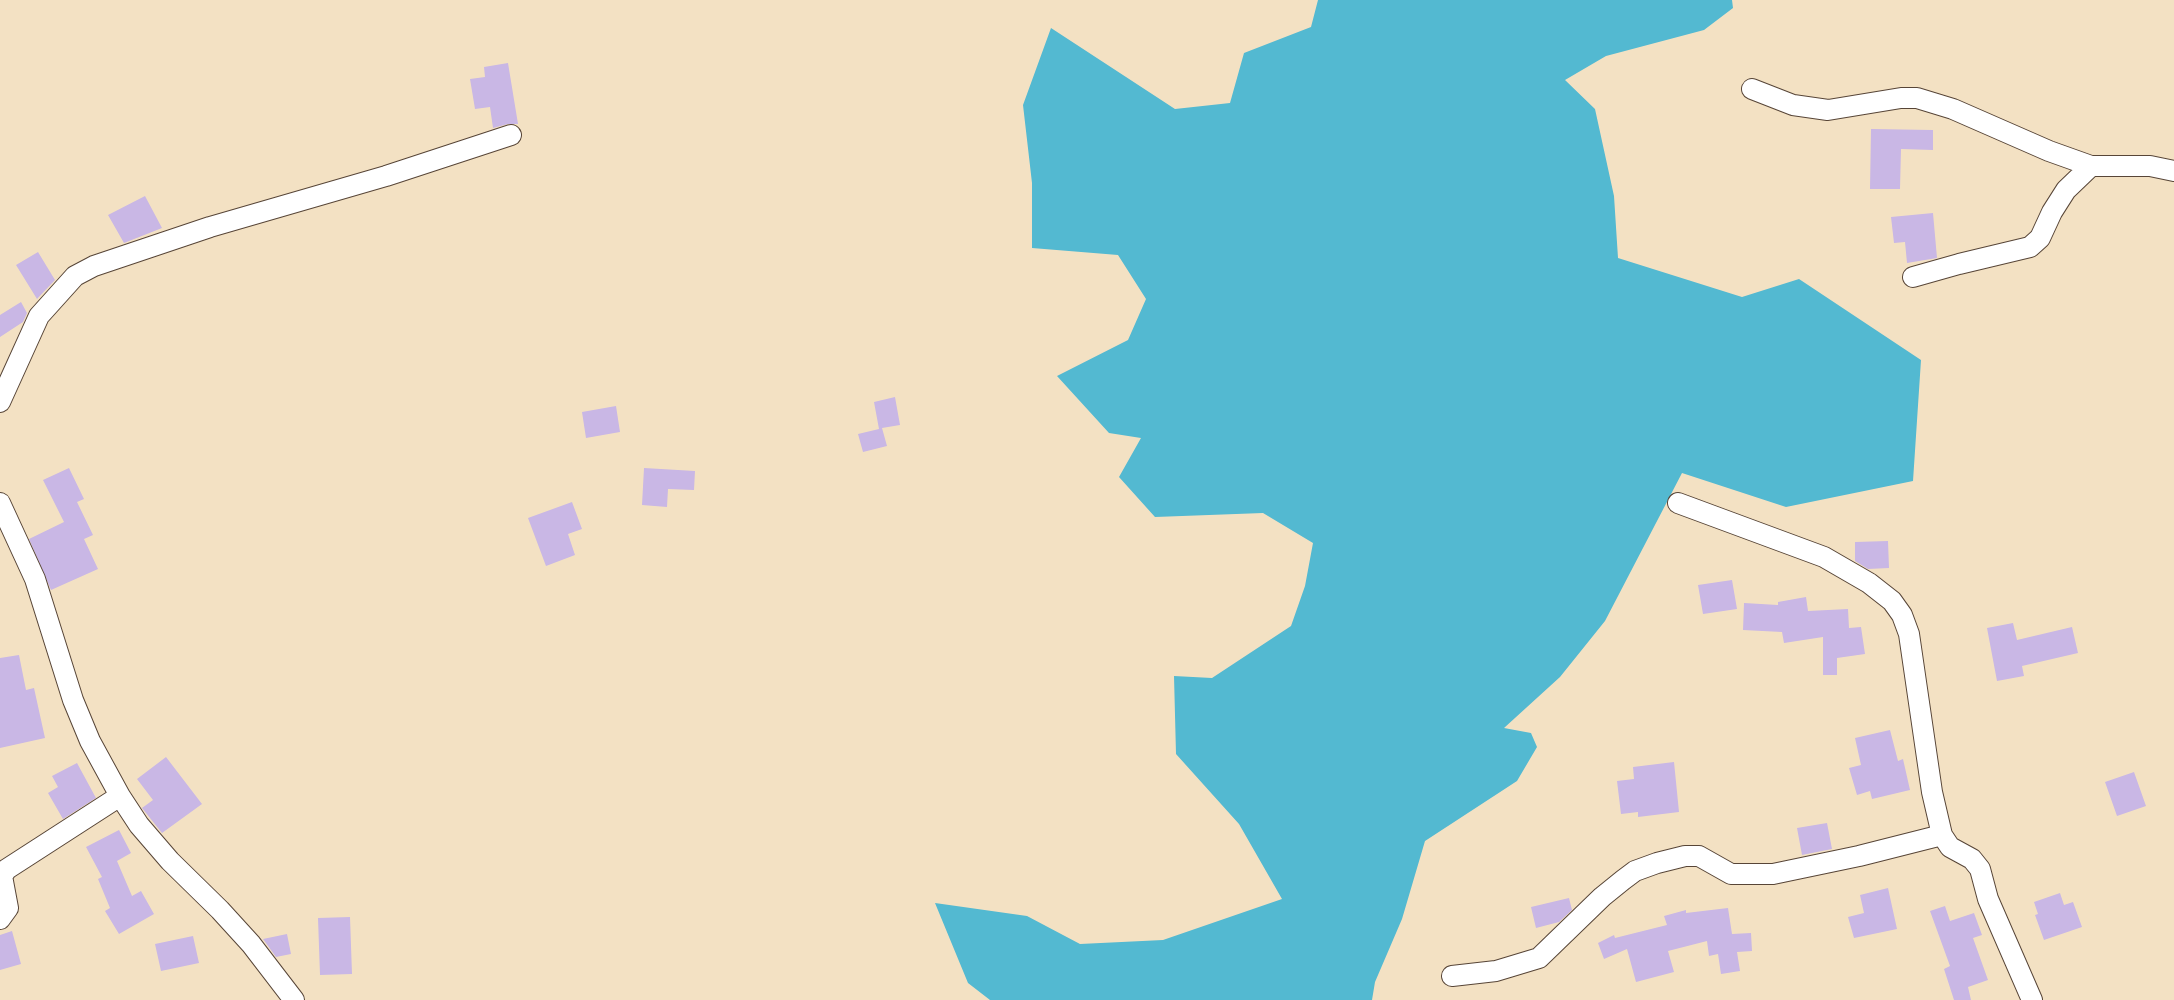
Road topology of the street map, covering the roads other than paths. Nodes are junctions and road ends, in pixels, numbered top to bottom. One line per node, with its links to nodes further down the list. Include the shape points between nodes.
1 (1752, 89): 3 (street, via 1793,105 1828,110 1917,98 1953,109)
2 (511, 135): 6 (street, via 94,266 75,276 39,316)
3 (2091, 166): 4 (street, via 2150,166); 5 (street, via 2066,190 2040,238 2030,247)
4 (2174, 171)
5 (1913, 277)
6 (0, 402)
7 (1678, 503): 10 (street, via 1824,557 1869,583 1892,601 1909,634 1932,792)
8 (0, 504): 9 (street, via 35,579 73,700 90,741)
9 (120, 796): 11 (street, via 6,869 2,876 8,908); 13 (street, via 139,825 244,937)
10 (1942, 835): 12 (street, via 1773,874 1731,874 1699,856 1656,863 1635,871 1602,897 1539,958 1496,970); 14 (street, via 1950,847 1972,859 1980,869 1988,899)
11 (0, 919)
12 (1452, 976)
13 (294, 1000)
14 (2032, 1000)

